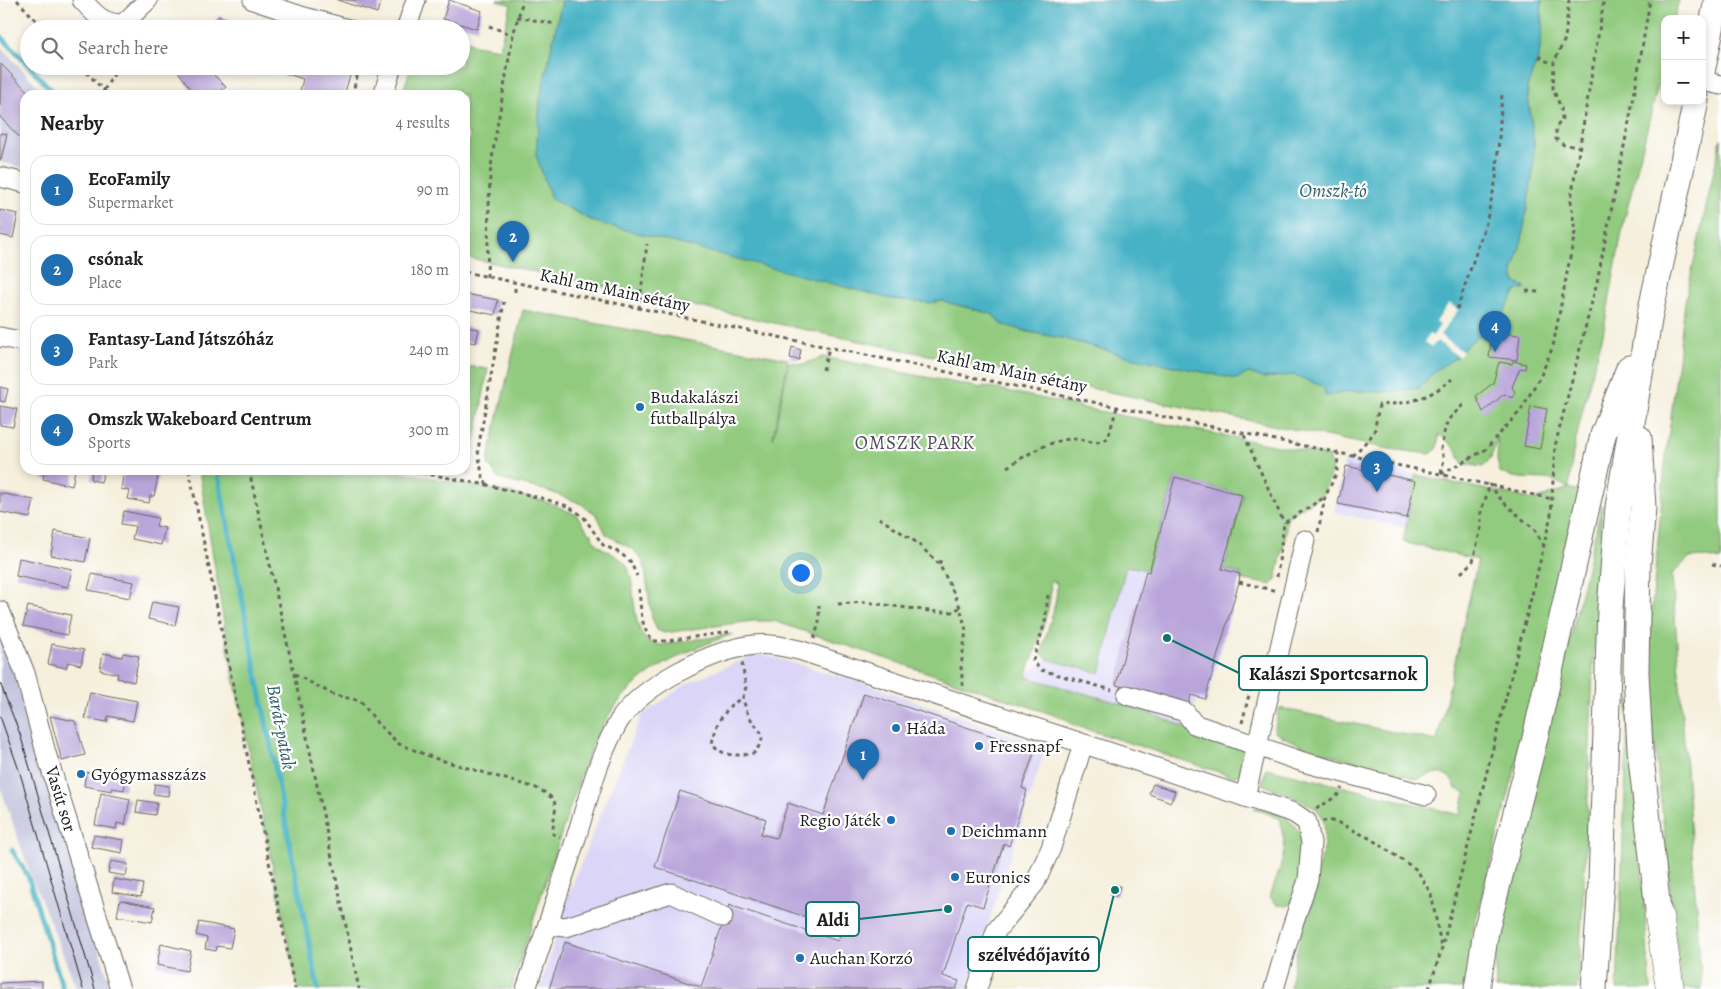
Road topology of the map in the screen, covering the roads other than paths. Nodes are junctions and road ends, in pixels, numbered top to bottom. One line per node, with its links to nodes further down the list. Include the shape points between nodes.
1 (82, 0): 6 (street)
2 (148, 0): 7 (street)
3 (254, 0): 8 (street)
4 (416, 0): 9 (street)
5 (1717, 0): 10 (main road)
6 (103, 20)
7 (127, 20)
8 (315, 20)
9 (409, 20)
10 (1704, 60)
11 (389, 75): 14 (street)
12 (1706, 82): 13 (street)
13 (1721, 85)
14 (385, 90)
15 (1695, 105): 18 (main road)
16 (0, 177): 17 (street)
17 (20, 182)
18 (1650, 314): 21 (main road); 36 (main road, via 1603,436 1535,738 1486,931)
19 (0, 337): 20 (street)
20 (20, 341)
21 (1636, 391): 29 (main road, via 1643,508 1638,564 1636,672 1640,749); 37 (main road, via 1618,507 1612,572)
22 (1312, 536): 26 (street, via 1292,594)
23 (0, 611): 32 (street, Vasút sor, via 25,673 46,753)
24 (1127, 695): 26 (street, via 1185,712 1194,724)
25 (1083, 744): 28 (street); 31 (street, via 810,654 739,639 637,699 620,721 600,762); 34 (street, via 1051,848 1035,883 996,931)
26 (1258, 747): 27 (street); 28 (street)
27 (1426, 795)
28 (1245, 797): 35 (street, via 1294,812 1303,819 1311,843 1308,880)
29 (1659, 916): 38 (main road); 39 (highway)
30 (723, 917): 31 (street, via 671,893 566,927)
31 (548, 924): 33 (street)
32 (120, 989)
33 (526, 989)
34 (977, 989)
35 (1274, 989)
36 (1477, 989)
37 (1594, 989)
38 (1665, 989)
39 (1670, 989)

